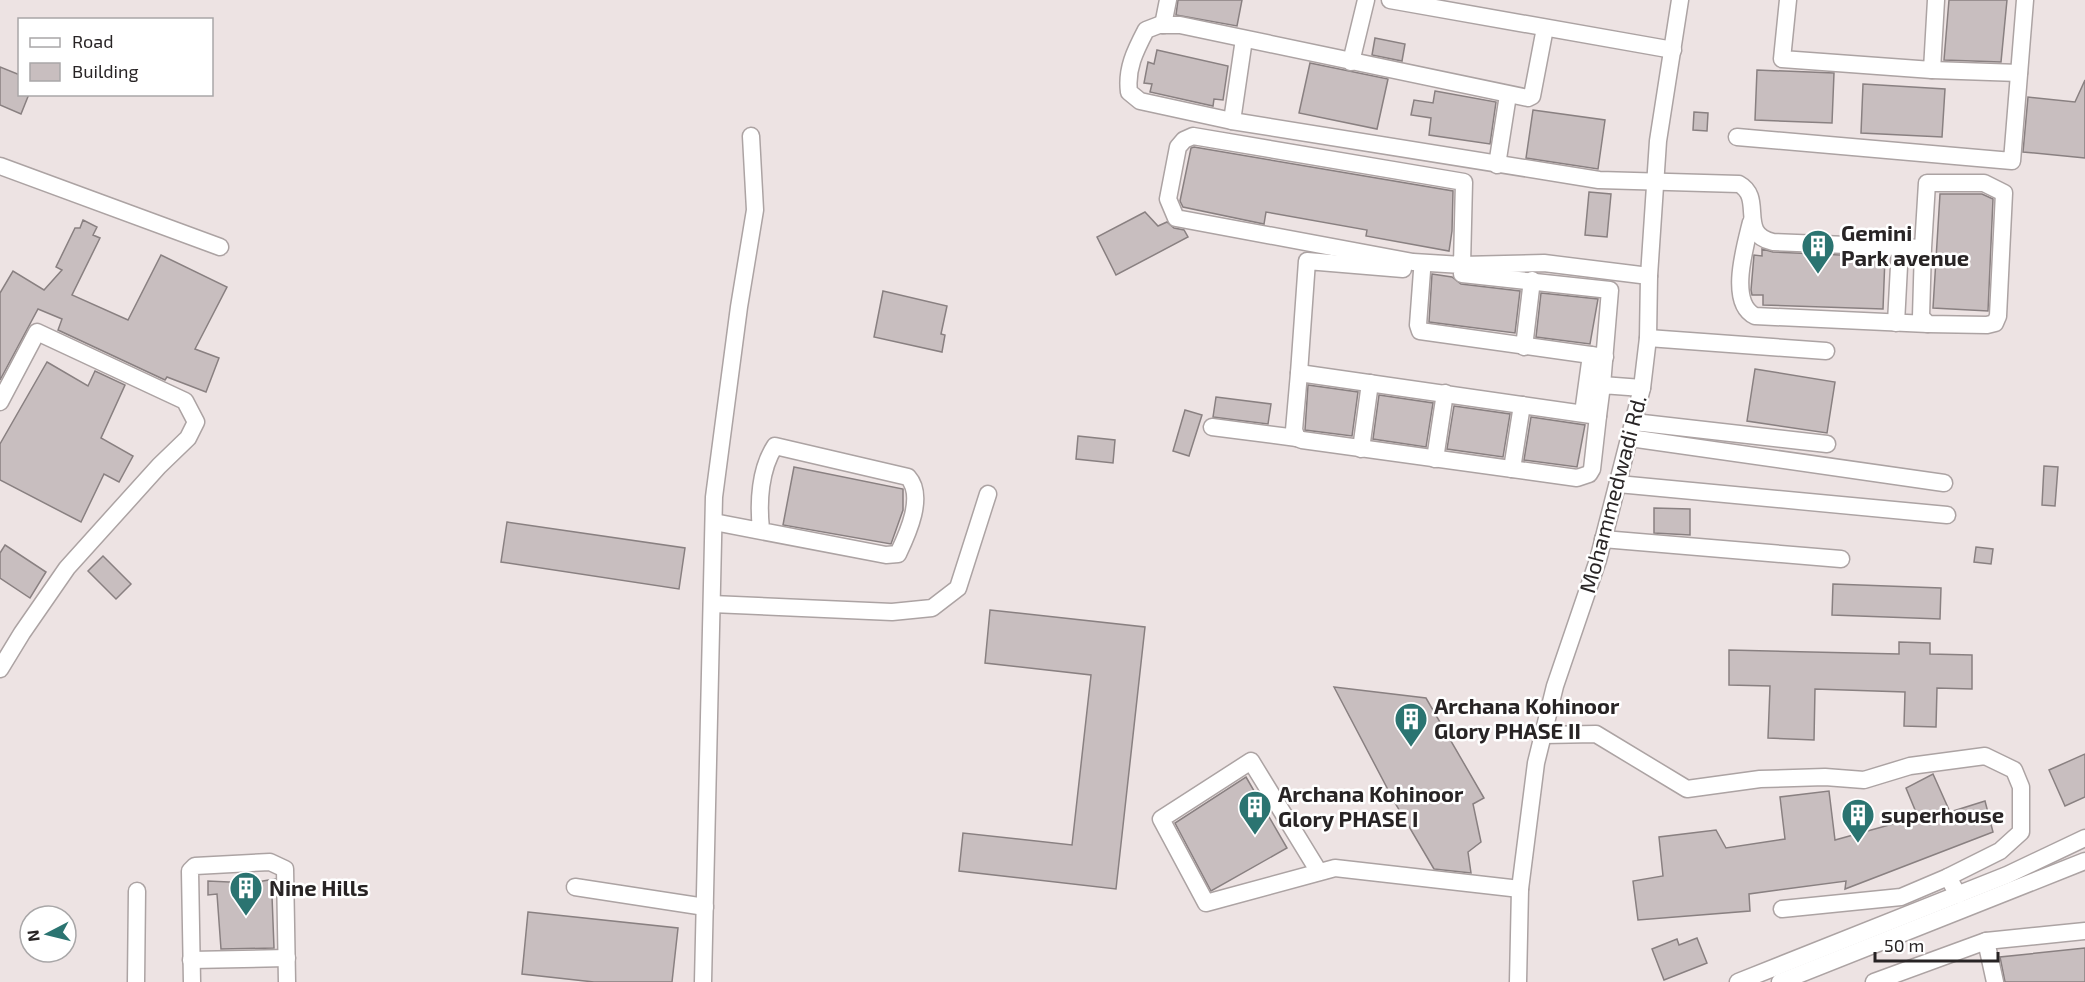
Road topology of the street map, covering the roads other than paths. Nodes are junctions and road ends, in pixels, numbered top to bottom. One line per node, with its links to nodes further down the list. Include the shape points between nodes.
1 (1168, 0): 8 (street)
2 (1366, 0): 12 (street)
3 (1390, 0): 9 (street)
4 (1680, 0): 11 (street, Mohammedwadi Rd.)
5 (1788, 0): 13 (street, via 1782,59)
6 (1936, 0): 13 (street)
7 (2025, 0): 14 (street)
8 (1163, 25): 10 (street); 16 (street, via 1146,30 1133,55 1127,76 1129,92 1140,101)
9 (1545, 28): 11 (street); 15 (street, via 1532,96)
10 (1244, 39): 12 (street); 16 (street)
11 (1673, 50): 21 (street, Mohammedwadi Rd.)
12 (1350, 62): 15 (street)
13 (1932, 70): 14 (street)
14 (2019, 73): 18 (street, via 2012,161)
15 (1508, 95): 19 (street)
16 (1232, 121): 19 (street)
17 (751, 136): 55 (street, via 755,210 737,319)
18 (1737, 137)
19 (1497, 165): 21 (street, via 1599,180)
20 (0, 166): 23 (street)
21 (1655, 183): 22 (street, via 1738,183 1752,196); 28 (street, Mohammedwadi Rd.)
22 (1751, 222): 24 (street, via 1759,235 1773,242); 30 (street, via 1743,252 1740,299 1746,311 1755,316)
23 (220, 247)
24 (1900, 247): 25 (street); 30 (street)
25 (1923, 248): 31 (street, via 1921,317); 31 (street, via 1928,183 1984,183 2004,193 1995,322)
26 (1462, 265): 26 (street, via 1413,262 1176,218 1168,199 1178,147 1193,136 1464,182); 28 (street, via 1544,263)
27 (1422, 271): 29 (street); 33 (street, via 1420,331); 36 (street, via 1307,261)
28 (1648, 276): 32 (street, Mohammedwadi Rd.)
29 (1532, 280): 33 (street); 35 (street, via 1610,290)
30 (1896, 323): 31 (street)
31 (1928, 324)
32 (1648, 338): 34 (street); 39 (street, Mohammedwadi Rd.)
33 (1524, 347): 35 (street)
34 (1826, 351)
35 (1598, 356): 38 (street); 43 (street)
36 (1299, 372): 37 (street); 46 (street, via 1294,430)
37 (1370, 383): 40 (street); 48 (street)
38 (1602, 385): 39 (street); 43 (street)
39 (1642, 388): 45 (street, Mohammedwadi Rd.)
40 (1446, 393): 42 (street); 49 (street)
41 (0, 402): 60 (street, via 37,333 185,401 196,422 188,438 67,568)
42 (1522, 405): 43 (street); 50 (street)
43 (1590, 415): 50 (street, via 1589,474 1577,478)
44 (1212, 427): 46 (street)
45 (1632, 430): 47 (street); 51 (street); 52 (street, Mohammedwadi Rd.)
46 (1297, 438): 48 (street)
47 (1827, 444)
48 (1361, 448): 49 (street)
49 (1435, 459): 50 (street)
50 (1512, 469)
51 (1944, 483)
52 (1618, 484): 54 (street); 57 (street, Mohammedwadi Rd.)
53 (988, 494): 59 (street, via 958,588 932,608 892,612)
54 (1947, 515)
55 (714, 522): 56 (street); 59 (street)
56 (761, 529): 56 (street, via 886,555 898,554 907,534 916,493 914,483 908,477 775,446 767,459 759,509)
57 (1603, 539): 58 (street); 61 (street, Mohammedwadi Rd.)
58 (1841, 559)
59 (712, 604): 71 (street)
60 (0, 669)
61 (1543, 735): 66 (street, via 1596,734 1687,789 1760,779 1864,780 1910,766 1985,756 2014,770 2021,787 2021,832 2000,851); 68 (street, Mohammedwadi Rd.)
62 (2085, 838): 64 (street)
63 (2085, 861): 64 (street)
64 (2042, 868): 70 (street); 83 (street)
65 (1327, 870): 65 (street, via 1206,903 1161,819 1251,760); 68 (street)
66 (1948, 877): 70 (street); 72 (street, via 1901,897)
67 (575, 887): 71 (street)
68 (1520, 889): 81 (street, Mohammedwadi Rd.)
69 (137, 891): 77 (street)
70 (1958, 895): 82 (street)
71 (705, 907): 80 (street)
72 (1782, 909)
73 (2085, 931): 74 (street)
74 (1986, 940): 84 (street); 85 (street)
75 (287, 958): 76 (street); 76 (street, via 285,869 270,862 239,862 195,866 190,871); 79 (street)
76 (191, 960): 78 (street)
77 (136, 982)
78 (192, 982)
79 (287, 982)
80 (703, 982)
81 (1518, 982)
82 (1738, 982)
83 (1780, 982)
84 (1874, 982)
85 (1995, 982)

